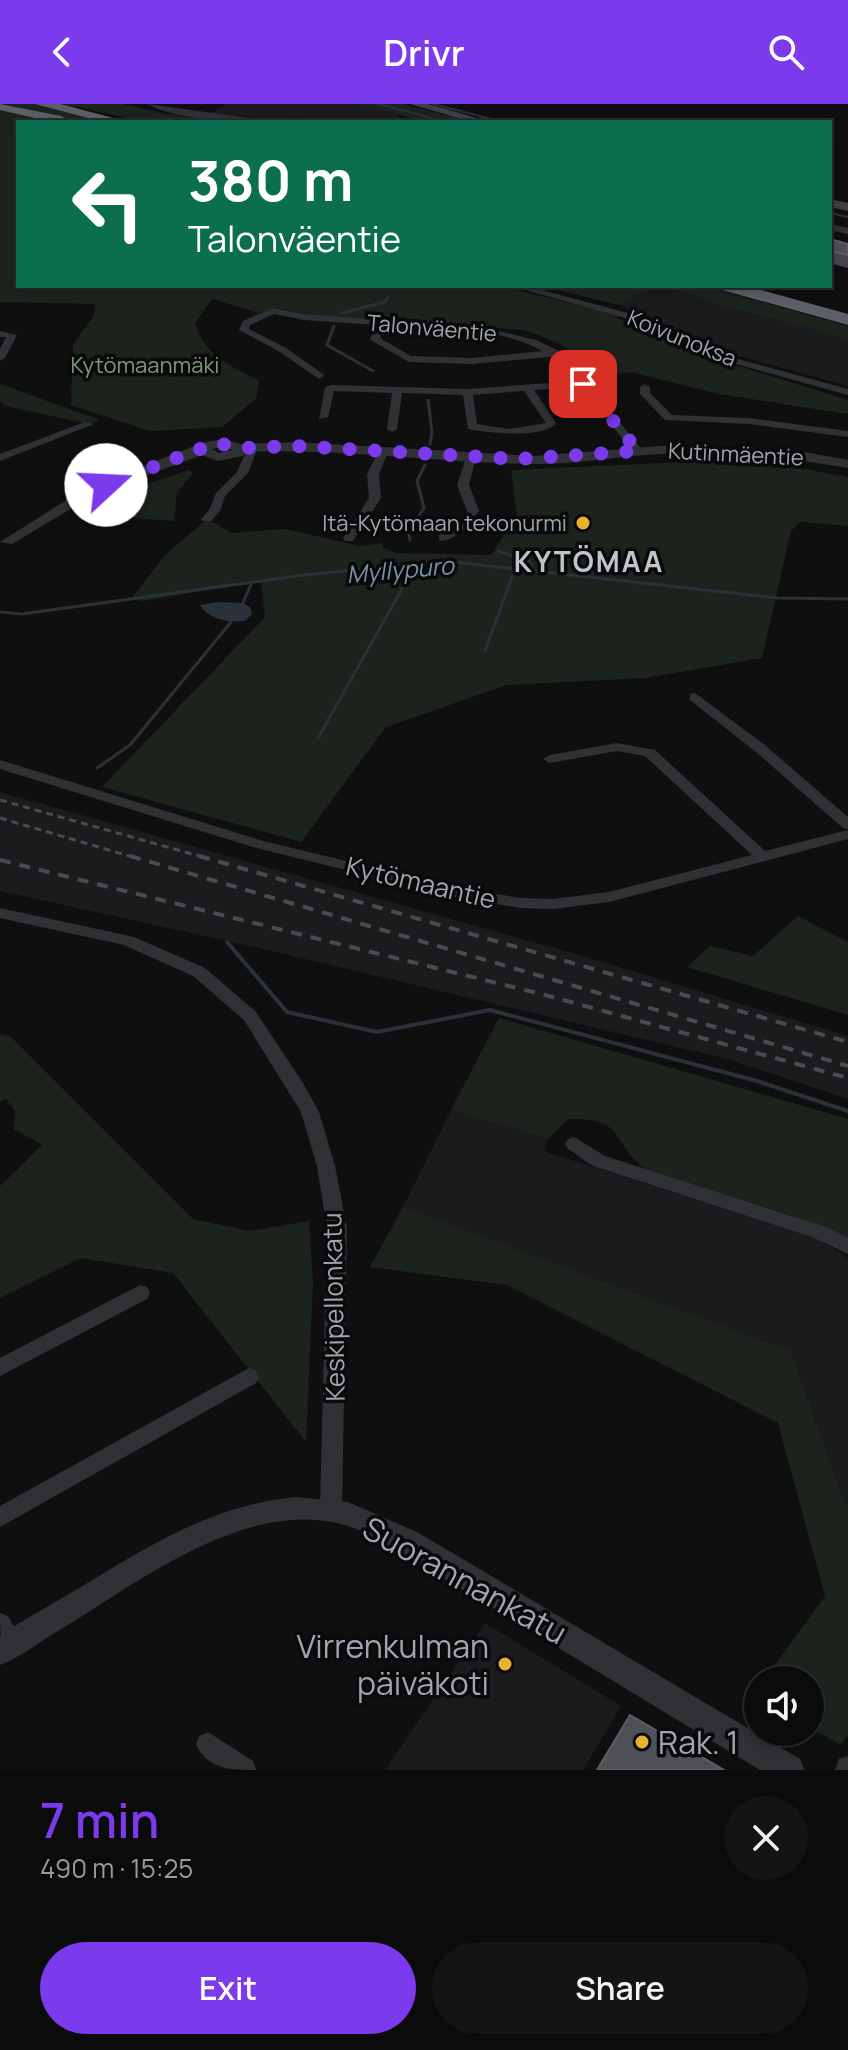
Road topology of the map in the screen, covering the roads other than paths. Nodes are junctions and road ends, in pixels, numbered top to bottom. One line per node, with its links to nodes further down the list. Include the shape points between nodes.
1 (42, 104): 6 (highway)
2 (151, 104): 7 (street)
3 (415, 104): 8 (main road)
4 (0, 106): 5 (highway)
5 (61, 120)
6 (113, 120)
7 (247, 120)
8 (477, 120)
9 (524, 288): 24 (street, Koivunoksa, via 625,315 706,353)
10 (735, 288): 13 (highway)
11 (786, 288): 12 (highway)
12 (848, 305)
13 (848, 320)
14 (383, 323): 16 (street, Talonväentie, via 487,331); 16 (street, via 375,339 409,359 472,361); 18 (street, Talonväentie, via 273,311 246,323 244,330)
15 (0, 334): 17 (street, via 12,335)
16 (556, 353): 19 (street, Talonväentie)
17 (0, 358)
18 (319, 376)
19 (583, 384): 21 (street); 30 (street, Talonväentie)
20 (645, 387): 28 (street, via 645,394 669,418 749,421)
21 (528, 389): 23 (street); 23 (street, via 549,426 472,427)
22 (397, 391): 23 (street); 25 (street, via 330,388); 27 (street)
23 (468, 392)
24 (848, 392)
25 (323, 417)
26 (89, 424): 33 (street)
27 (392, 429)
28 (848, 434)
29 (247, 448): 31 (street, Kutinmäentie); 35 (street, via 242,473 220,495); 38 (street, Kutinmäentie, via 223,456 202,450 89,492)
30 (638, 451): 32 (street, Kutinmäentie, via 548,460); 34 (street, Kutinmäentie, via 727,450)
31 (383, 452): 32 (street, Kutinmäentie); 36 (street, via 373,474 370,511)
32 (471, 457): 37 (street, via 463,485 473,511)
33 (0, 458)
34 (848, 464)
35 (207, 519)
36 (349, 538)
37 (443, 538)
38 (3, 540)
39 (695, 697): 42 (street)
40 (550, 759): 44 (street, via 617,747 650,753)
41 (0, 764): 44 (street, Kytömaantie, via 258,844 521,903 609,897)
42 (848, 825)
43 (848, 834): 44 (street, Kytömaantie)
44 (763, 857)
45 (0, 913): 51 (street, Keskipellonkatu, via 128,941 199,972 250,1016 294,1083 310,1112 337,1228)
46 (574, 1144): 47 (street, via 599,1161 819,1232)
47 (848, 1247)
48 (140, 1293): 49 (street)
49 (0, 1368)
50 (249, 1377): 52 (street)
51 (331, 1509): 53 (street, Suorannankatu, via 271,1510 225,1520); 56 (street, Suorannankatu, via 407,1541)
52 (0, 1517)
53 (4, 1639)
54 (208, 1744): 55 (street)
55 (244, 1770)
56 (789, 1770)

